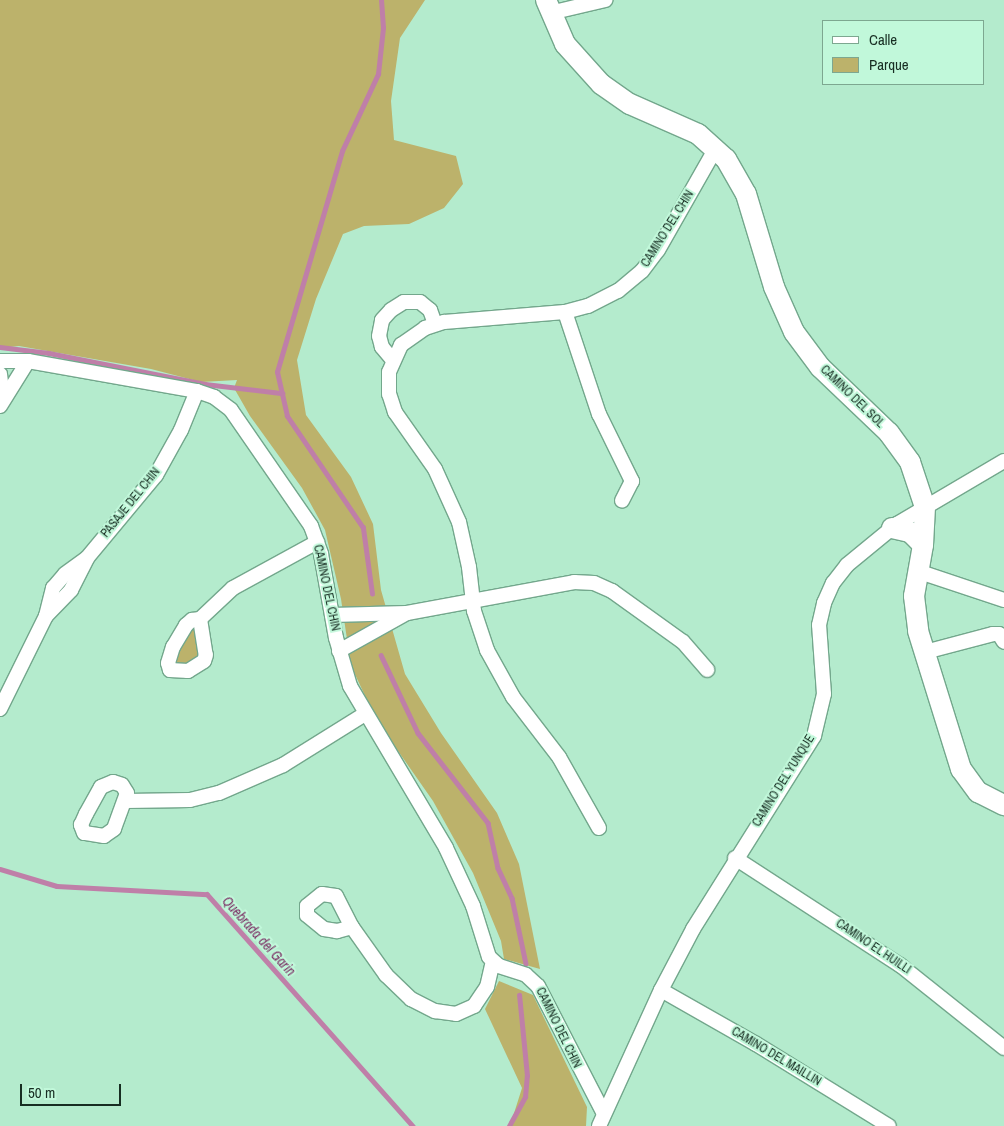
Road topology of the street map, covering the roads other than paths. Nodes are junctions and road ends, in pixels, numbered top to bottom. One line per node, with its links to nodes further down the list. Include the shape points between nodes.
1 (605, 0): 2 (street)
2 (548, 6): 3 (street, CAMINO DEL SOL, via 576,59 601,84 630,104 698,134)
3 (716, 148): 4 (street, CAMINO DEL CHIN, via 642,272 611,296); 14 (street, CAMINO DEL SOL, via 746,194 776,293 794,332 835,384 897,442 915,473)
4 (565, 312): 5 (street, CAMINO DEL CHIN); 13 (street, via 600,414 632,481)
5 (434, 324): 6 (street, via 408,338); 6 (street, via 430,310 420,302 404,302 390,310 382,320 379,336 382,347)
6 (392, 359): 19 (street, via 388,385 391,403 435,469 454,508 466,551)
7 (0, 361): 8 (street, CAMINO DEL CHIN)
8 (28, 361): 10 (street, CAMINO DEL CHIN); 11 (street)
9 (0, 374): 11 (street)
10 (197, 391): 16 (street, CAMINO DEL CHIN, via 220,401 237,418 303,512); 28 (street, PASAJE DEL CHIN, via 181,430 156,475 87,558 56,584 46,616)
11 (1, 402)
12 (1004, 461): 14 (street, CAMINO DEL YUNQUE, via 973,482)
13 (622, 501)
14 (925, 507): 15 (street, CAMINO DEL YUNQUE); 17 (street, CAMINO DEL SOL)
15 (892, 528): 17 (street, via 910,532); 33 (street, CAMINO DEL YUNQUE, via 847,565 828,592 819,625 824,694 819,722 808,748)
16 (317, 542): 22 (street, CAMINO DEL CHIN); 23 (street, via 233,588)
17 (923, 545): 18 (street, CAMINO DEL SOL)
18 (917, 571): 20 (street); 26 (street, CAMINO DEL SOL, via 915,608)
19 (473, 600): 21 (street); 27 (street, via 574,582 594,583 612,590 683,642); 32 (street, via 480,634 495,667 559,757)
20 (1004, 600)
21 (407, 613): 22 (street); 25 (street)
22 (332, 614): 25 (street, CAMINO DEL CHIN)
23 (200, 619)
24 (1004, 642): 26 (street, via 998,634 993,634)
25 (339, 651): 29 (street, CAMINO DEL CHIN, via 350,686)
26 (925, 652): 31 (street, CAMINO DEL SOL, via 961,769 978,792)
27 (707, 670)
28 (0, 709)
29 (365, 714): 30 (street, via 312,749 231,788 190,800); 35 (street, CAMINO DEL CHIN, via 446,848 465,887 486,951)
30 (126, 801)
31 (1004, 805)
32 (599, 828)
33 (735, 858): 36 (street, CAMINO DEL YUNQUE); 37 (street, CAMINO EL HUILLI, via 900,965)
34 (352, 927): 35 (street, via 394,984 411,1000 435,1012 456,1014 474,1006 487,987)
35 (493, 962): 38 (street, CAMINO DEL CHIN, via 526,975 538,986)
36 (661, 990): 38 (street, CAMINO DEL YUNQUE); 39 (street, CAMINO DEL MAILLIN)
37 (1004, 1048)
38 (602, 1120)
39 (889, 1126)

